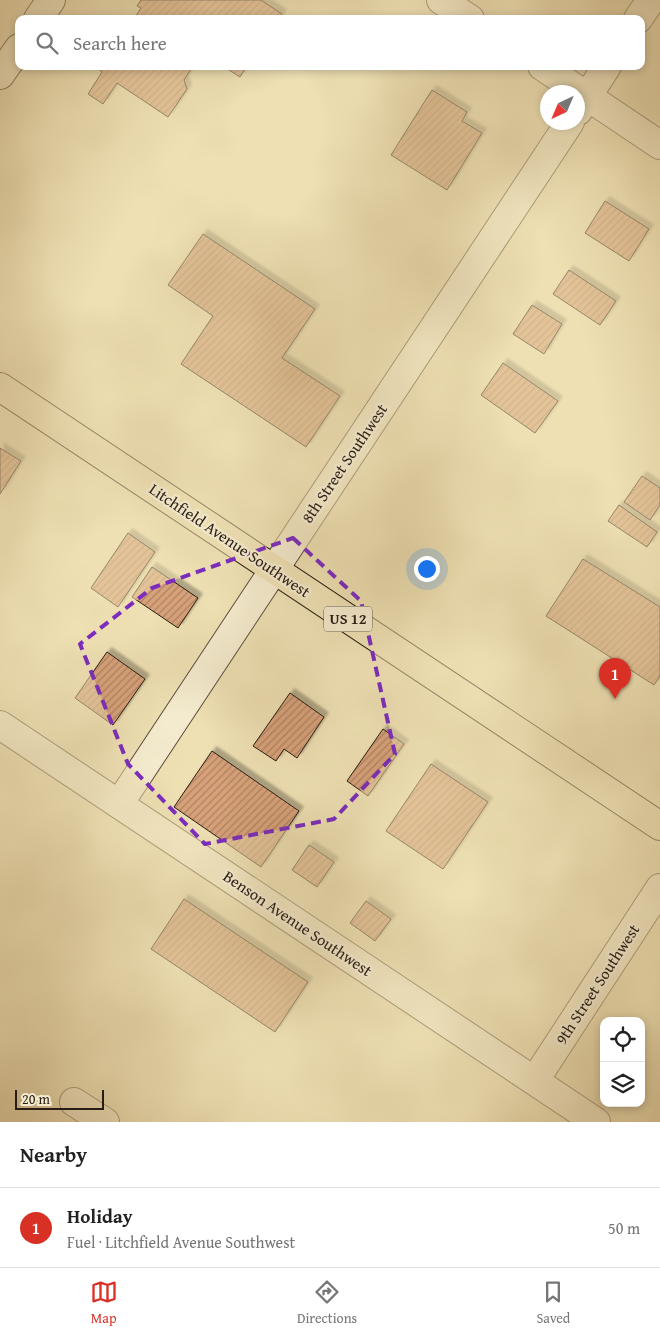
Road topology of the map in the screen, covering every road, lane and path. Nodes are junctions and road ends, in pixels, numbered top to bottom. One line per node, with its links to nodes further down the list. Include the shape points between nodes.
1 (51, 0): 4 (street)
2 (442, 0): 5 (street)
3 (651, 0): 6 (street)
4 (41, 15)
5 (464, 15)
6 (641, 15)
7 (15, 54): 10 (street)
8 (546, 70): 11 (street)
9 (604, 70): 12 (street)
10 (0, 75)
11 (562, 85)
12 (585, 99)
13 (585, 106): 15 (street)
14 (565, 130): 17 (street, 8th Street Southwest)
15 (660, 145)
16 (0, 387): 17 (highway, Litchfield Avenue Southwest / US 12)
17 (274, 569): 19 (street, 8th Street Southwest); 20 (highway, Litchfield Avenue Southwest / US 12)
18 (0, 725): 19 (street, Benson Avenue Southwest)
19 (119, 804): 22 (street, Benson Avenue Southwest)
20 (660, 826)
21 (660, 888): 22 (street, 9th Street Southwest)
22 (535, 1080): 25 (street, Benson Avenue Southwest)
23 (74, 1102): 24 (street)
24 (105, 1122)
25 (596, 1122)

